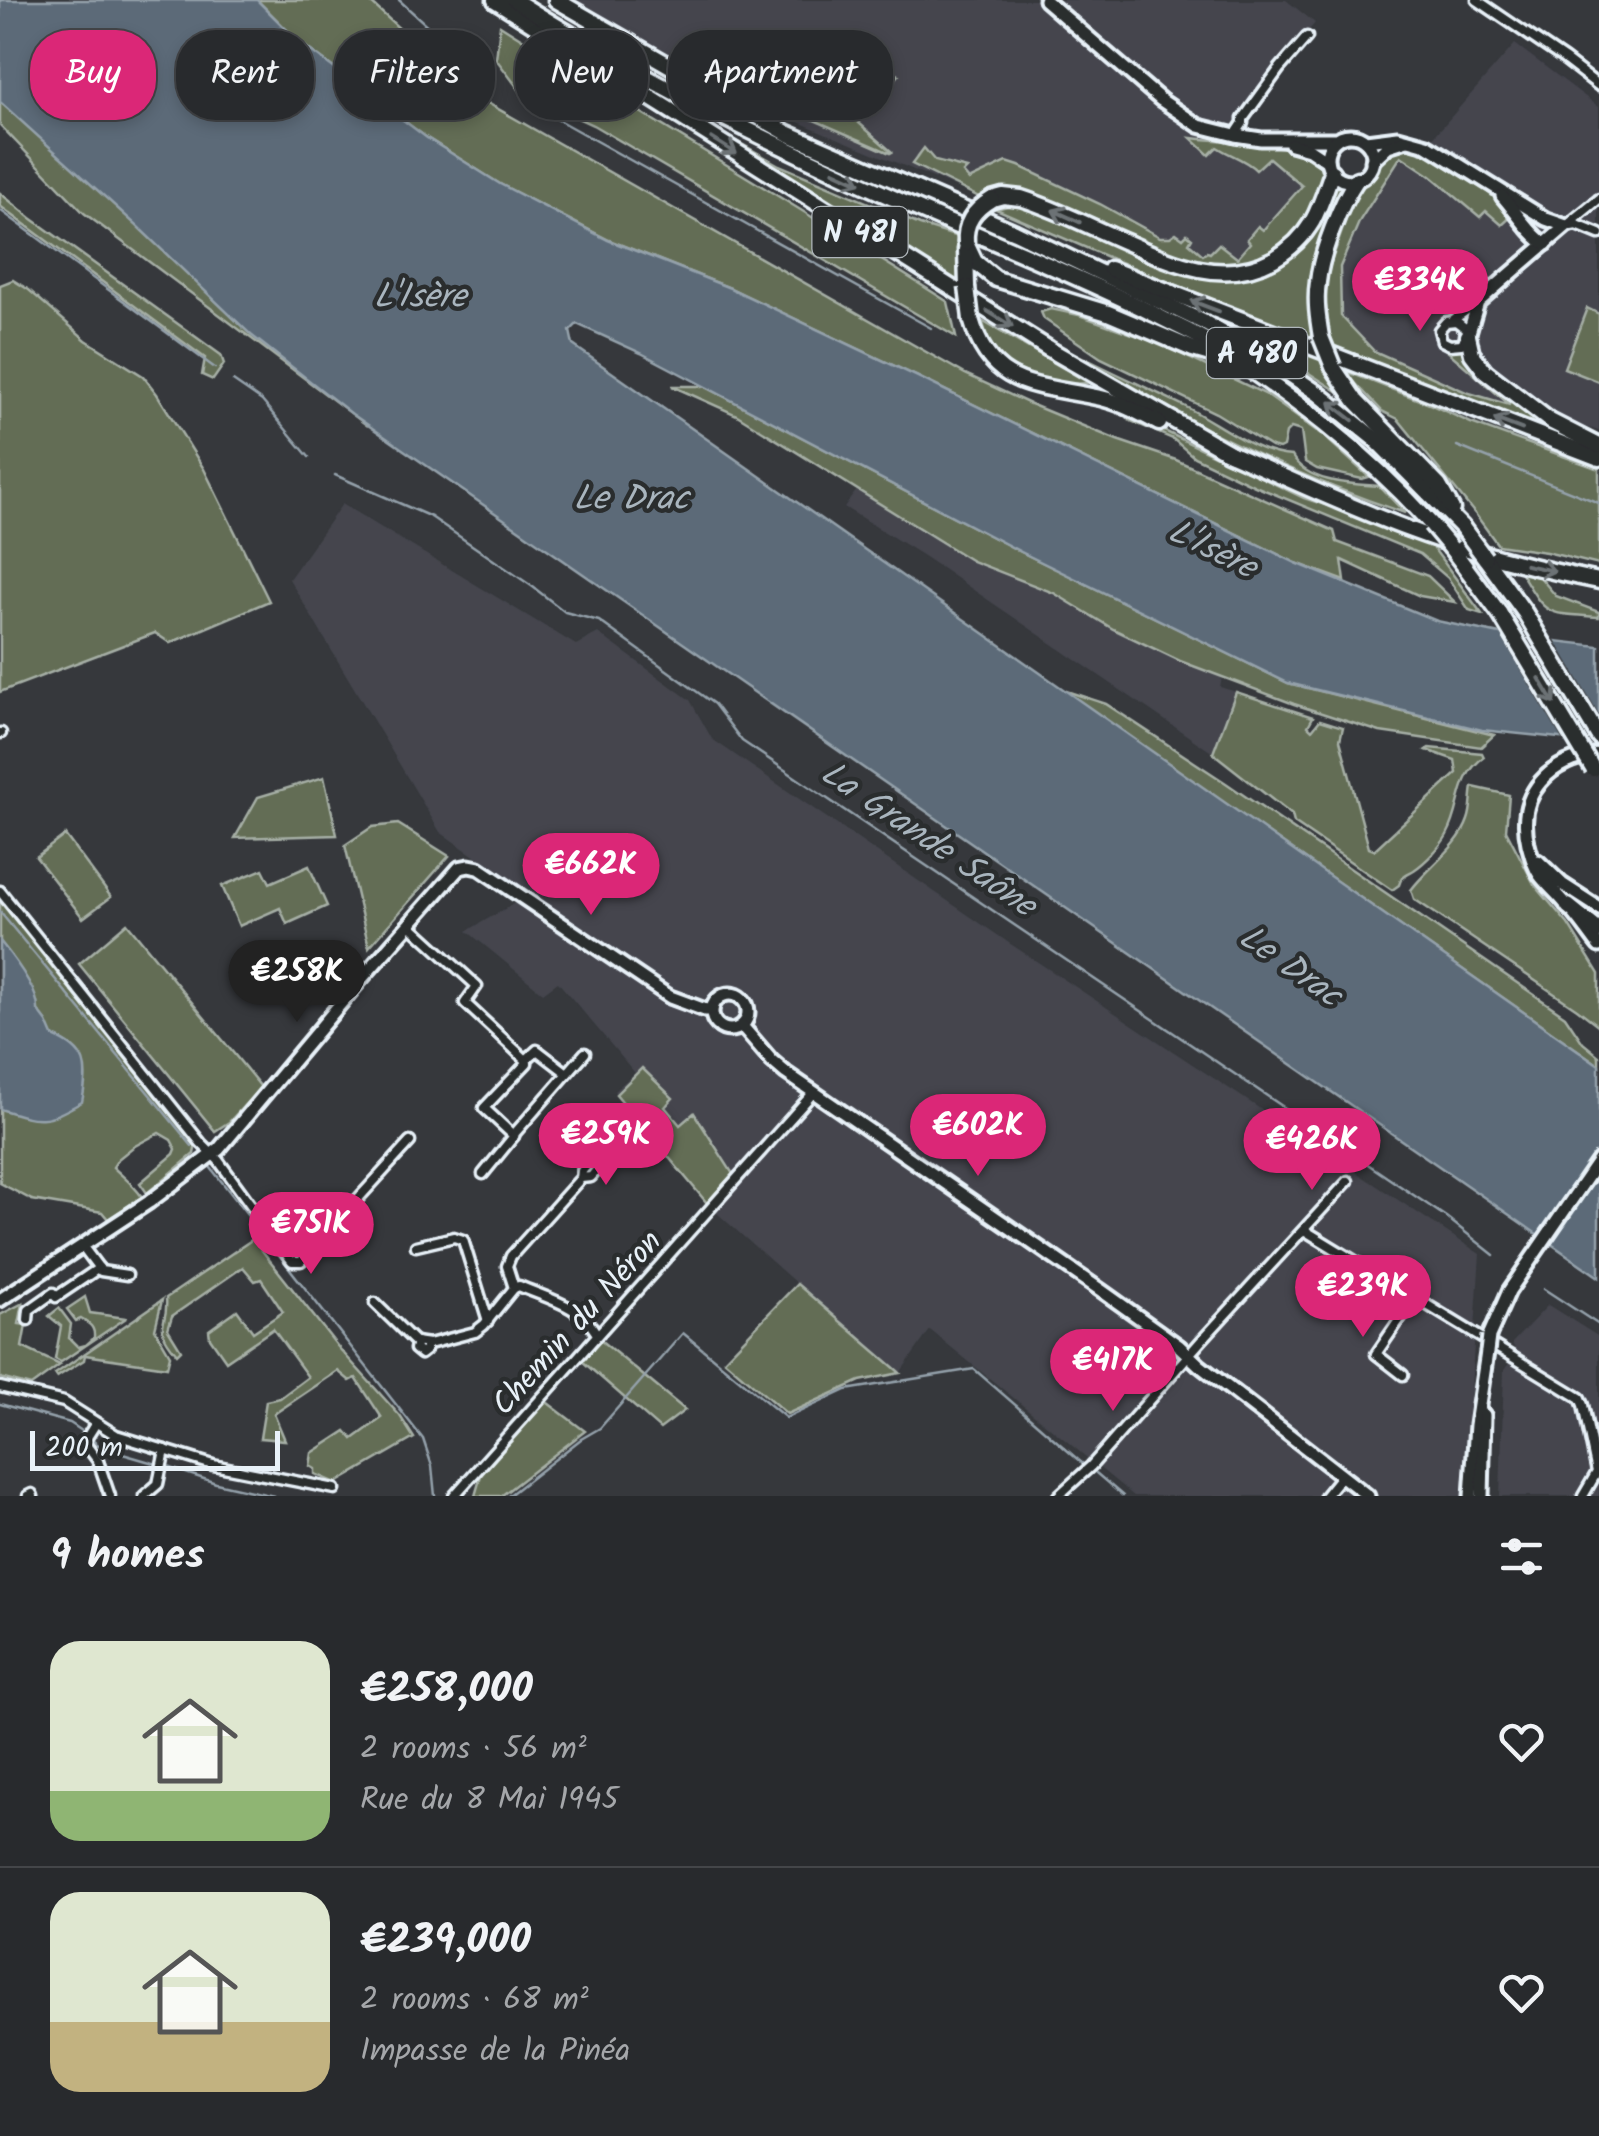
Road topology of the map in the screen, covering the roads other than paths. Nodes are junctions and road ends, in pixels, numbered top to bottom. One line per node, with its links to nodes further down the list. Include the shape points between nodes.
1 (495, 0): 30 (highway, N 481, one-way to 30, via 1032,339)
2 (514, 0): 28 (highway, A 480, one-way to 28, via 704,110 1124,299)
3 (556, 0): 21 (highway, via 788,133)
4 (1044, 0): 8 (street, via 1174,110)
5 (1477, 0): 6 (street)
6 (1599, 86)
7 (1243, 123): 7 (street, via 1304,45 1307,36 1280,68); 8 (street)
8 (1234, 136): 11 (street)
9 (1336, 139): 11 (street); 12 (street, via 1355,135); 14 (street, via 1328,149)
10 (1411, 139): 12 (street); 13 (street, via 1388,146); 16 (street)
11 (1278, 140): 14 (street, via 1309,149)
12 (1366, 142): 13 (street)
13 (1372, 161): 15 (street)
14 (1329, 166): 15 (street, via 1343,179); 23 (highway, one-way to 23, bridge, via 1311,224 1269,262 1242,270 1180,266 1022,198 992,198 979,208)
15 (1356, 179): 32 (highway, bridge, via 1318,280 1321,337 1356,400 1439,486)
16 (1496, 188): 19 (street); 24 (street)
17 (1599, 199): 18 (street)
18 (1584, 214): 19 (street); 20 (street)
19 (1566, 226): 20 (street); 24 (street)
20 (1588, 230): 22 (street)
21 (1015, 232): 31 (highway, one-way to 21); 32 (highway, A 480, one-way to 21, via 1376,440 1268,360)
22 (1599, 234)
23 (966, 243): 28 (highway, via 975,262 996,279); 30 (highway, bridge, via 971,318 993,364 1036,386 1124,405)
24 (1546, 244): 25 (street)
25 (1478, 302): 26 (street); 27 (street)
26 (1451, 321): 27 (street); 27 (street, via 1439,330 1442,341 1456,345)
27 (1468, 333): 29 (highway, via 1485,371 1550,421)
28 (1235, 362): 36 (highway, A 480, one-way to 36, bridge, via 1351,444 1431,524 1500,614)
29 (1599, 446)
30 (1232, 454): 33 (highway, N 481, one-way to 33, via 1415,532)
31 (1599, 458)
32 (1462, 527): 34 (highway, A 480, bridge, via 1525,613)
33 (1599, 581)
34 (1599, 738)
35 (1599, 754): 37 (street, via 1562,763 1534,789 1526,816)
36 (1596, 774)
37 (1530, 849): 39 (street, via 1539,874); 40 (street, via 1547,871)
38 (0, 891): 52 (street)
39 (1568, 906): 42 (highway); 43 (street)
40 (1599, 908)
41 (409, 924): 44 (street, via 450,875 479,868 670,997); 47 (street, via 477,986 465,1003); 52 (street)
42 (1599, 931)
43 (1599, 946)
44 (712, 1009): 45 (street, via 720,1028); 45 (street, via 721,997 736,996 747,1008)
45 (742, 1026): 49 (street, via 772,1061)
46 (584, 1053): 48 (street)
47 (526, 1060): 48 (street, via 538,1050); 50 (street, via 484,1108)
48 (566, 1074): 50 (street)
49 (815, 1092): 68 (street, Chemin du Néron); 69 (street)
50 (514, 1136): 54 (street)
51 (410, 1142): 52 (street, via 301,1262 292,1261)
52 (212, 1155): 59 (street)
53 (1599, 1160): 71 (street, bridge, via 1505,1298 1489,1336)
54 (483, 1174)
55 (581, 1178): 62 (street, via 510,1256)
56 (1348, 1181): 57 (street)
57 (1304, 1230): 63 (street); 69 (street)
58 (416, 1246): 67 (street, via 463,1240)
59 (83, 1247): 60 (street); 64 (street)
60 (98, 1268): 61 (street); 66 (street, via 29,1310)
61 (127, 1276)
62 (514, 1288): 67 (street); 68 (street, via 580,1312)
63 (1415, 1297): 70 (street, via 1376,1354); 85 (street, via 1580,1398 1597,1472)
64 (0, 1300)
65 (376, 1302): 67 (street, via 422,1343 475,1332)
66 (28, 1320)
67 (488, 1321)
68 (598, 1334): 79 (street, Chemin du Néron)
69 (1190, 1356): 75 (street); 80 (street)
70 (1403, 1376)
71 (1484, 1380): 83 (street); 84 (street)
72 (0, 1387): 73 (street, via 64,1402)
73 (96, 1423): 74 (street); 77 (street, via 84,1442 98,1460)
74 (163, 1459): 76 (street); 78 (street, via 158,1484)
75 (1342, 1475): 81 (street); 82 (street)
76 (334, 1489)
77 (107, 1495)
78 (144, 1496)
79 (454, 1496)
80 (1058, 1496)
81 (1325, 1496)
82 (1368, 1496)
83 (1469, 1496)
84 (1482, 1496)
85 (1583, 1496)

